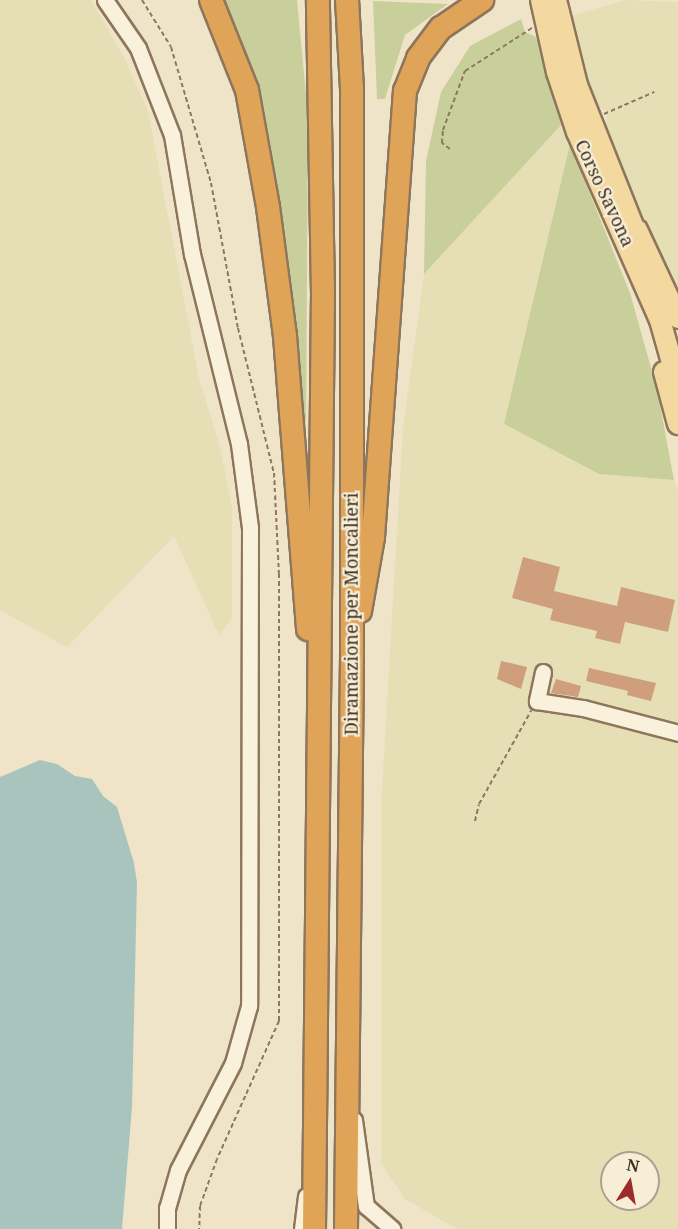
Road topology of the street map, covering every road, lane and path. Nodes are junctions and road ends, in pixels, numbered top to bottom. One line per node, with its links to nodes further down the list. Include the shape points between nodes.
1 (105, 0): 26 (street, via 138,48 172,135 192,254 239,444 250,528 249,1006 233,1064 178,1170 167,1208)
2 (211, 0): 21 (highway, via 247,90 268,207 288,359)
3 (318, 0): 21 (highway, Diramazione per Moncalieri, via 323,148)
4 (347, 0): 17 (highway, Diramazione per Moncalieri, via 352,88)
5 (482, 0): 17 (highway, via 441,28 418,58 408,80 373,537)
6 (556, 0): 9 (main road, Corso Savona, via 577,85)
7 (542, 8): 10 (path, via 532,28 465,71 443,130 442,143); 11 (main road, Corso Savona, via 560,82)
8 (654, 92): 9 (path)
9 (591, 120): 12 (main road, Corso Savona)
10 (450, 149)
11 (597, 180): 15 (main road, Corso Savona, via 627,238 660,320); 16 (main road, via 659,356)
12 (631, 217): 13 (main road); 14 (main road, Corso Savona)
13 (678, 318)
14 (678, 353)
15 (678, 384)
16 (678, 424)
17 (352, 654): 23 (highway, Diramazione per Moncalieri)
18 (543, 672): 19 (street)
19 (537, 701): 20 (street, via 582,708); 22 (path, via 516,745 479,804)
20 (678, 734)
21 (320, 770): 24 (highway, Diramazione per Moncalieri)
22 (475, 821)
23 (346, 1087): 25 (street, via 361,1148 366,1206); 29 (highway, Diramazione per Moncalieri)
24 (315, 1164): 27 (street); 28 (highway, Diramazione per Moncalieri)
25 (374, 1222): 30 (street)
26 (167, 1229)
27 (302, 1229)
28 (314, 1229)
29 (346, 1229)
30 (392, 1229)

